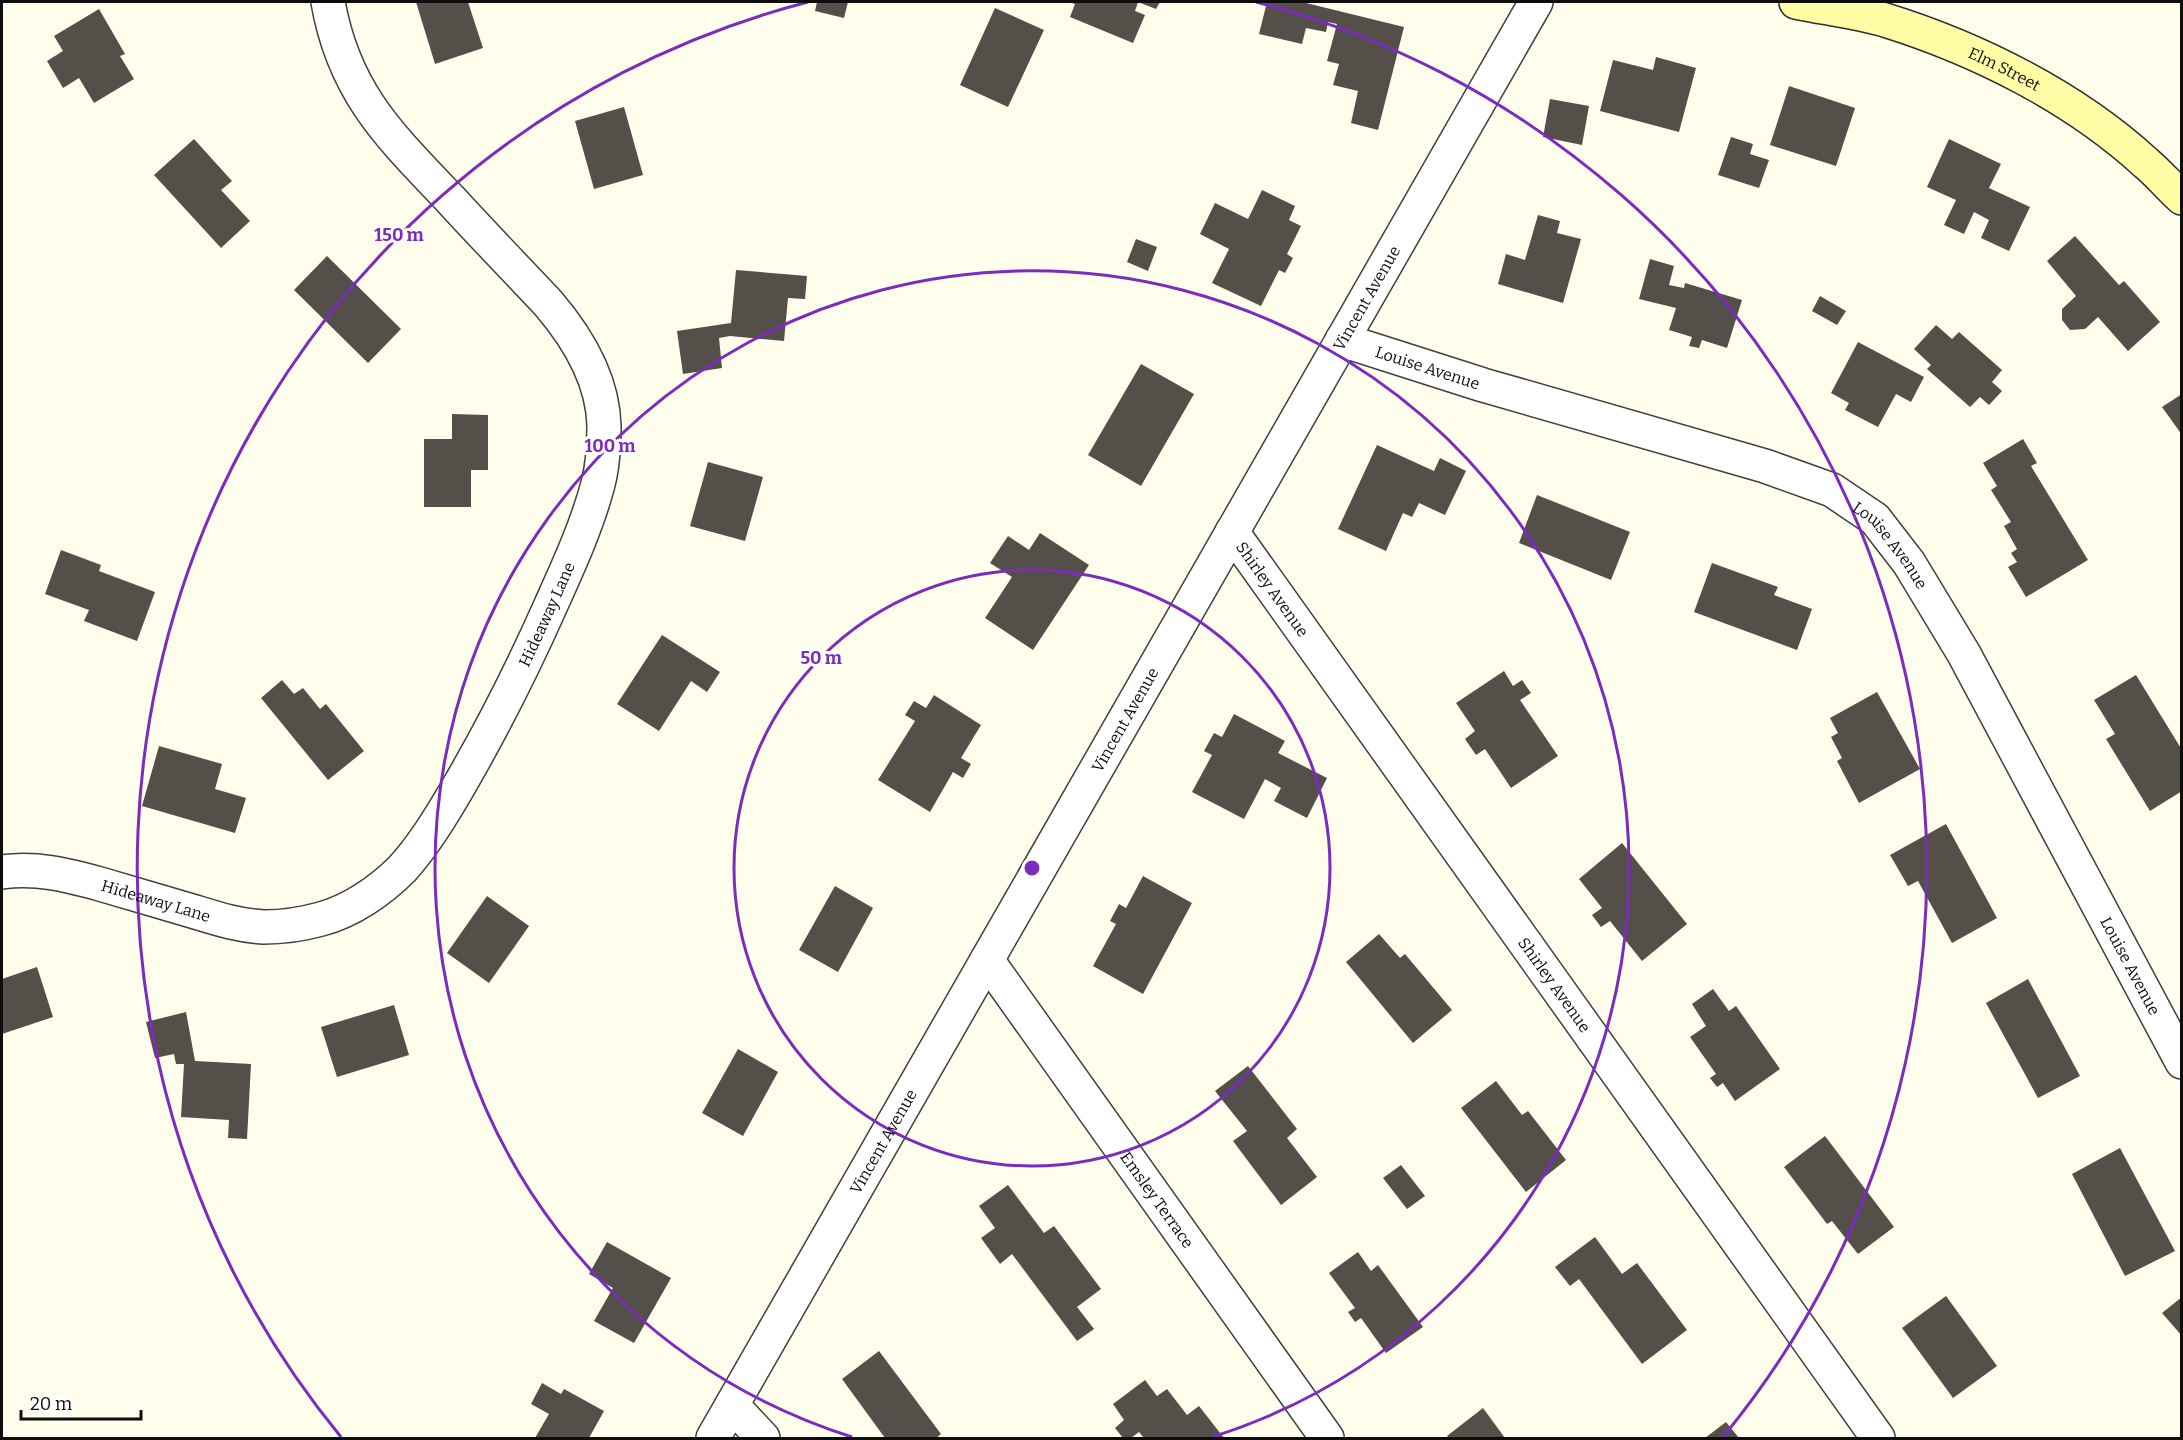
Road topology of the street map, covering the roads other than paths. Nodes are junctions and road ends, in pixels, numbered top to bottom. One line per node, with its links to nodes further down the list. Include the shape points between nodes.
1 (328, 2): 7 (street, Hideaway Lane, via 351,74 375,117 548,303 580,347 601,396 604,424 599,482 589,514 524,666 438,821 402,868 353,906 325,918 263,927 233,923 45,870)
2 (1536, 2): 5 (street, Vincent Avenue)
3 (1796, 2): 4 (street, Elm Street, via 1883,20 2016,72 2089,118 2145,162)
4 (2181, 198)
5 (1342, 340): 6 (street, Vincent Avenue); 9 (street, Louise Avenue, via 1765,466 1832,490 1875,519 1909,563 1964,654)
6 (1232, 532): 8 (street, Vincent Avenue); 14 (street, Shirley Avenue)
7 (2, 872)
8 (987, 960): 10 (street, Vincent Avenue); 13 (street, Emsley Terrace)
9 (2181, 1062)
10 (732, 1404): 11 (street, Vincent Avenue); 12 (street)
11 (713, 1438)
12 (763, 1438)
13 (1327, 1438)
14 (1878, 1438)

